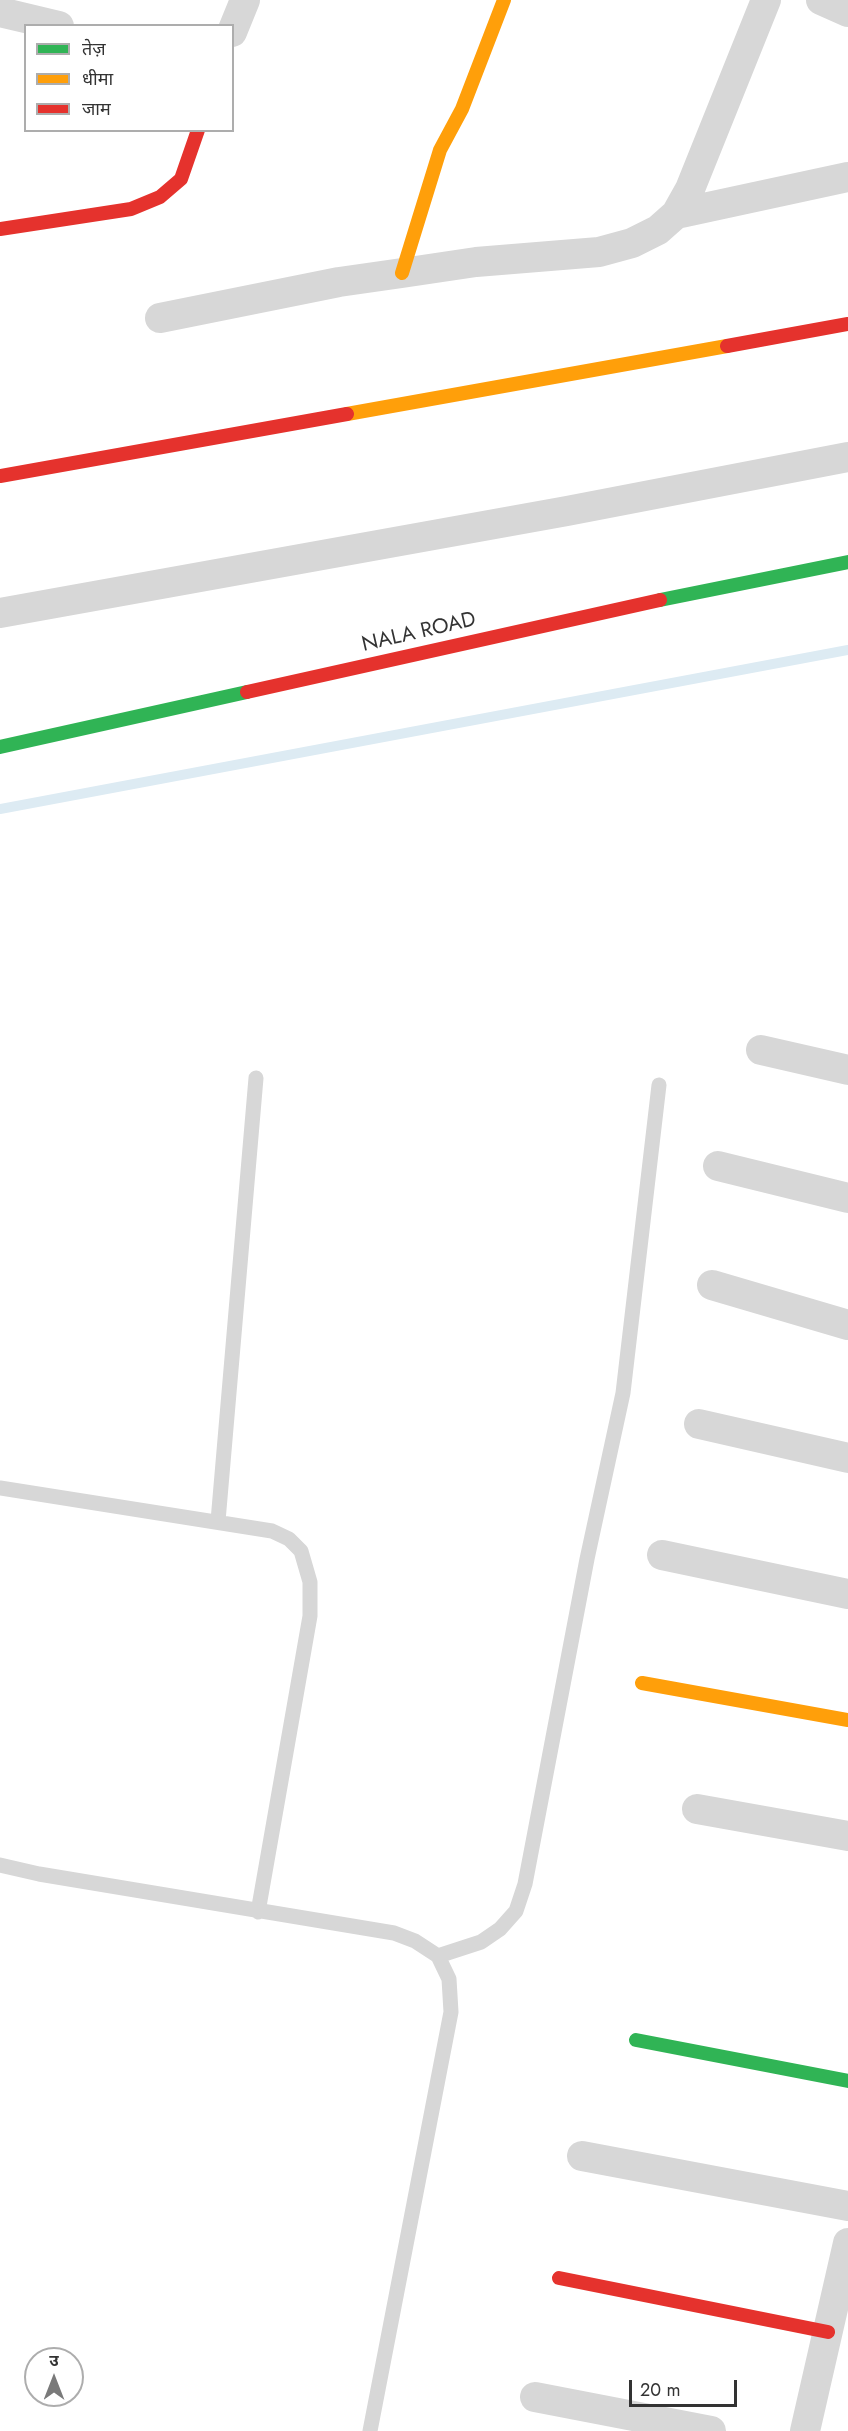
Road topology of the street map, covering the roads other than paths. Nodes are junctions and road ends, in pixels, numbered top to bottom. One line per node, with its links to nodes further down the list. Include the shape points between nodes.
1 (245, 0): 8 (street)
2 (504, 0): 13 (street, via 466,101 440,150)
3 (766, 0): 11 (street, via 711,143)
4 (820, 0): 6 (street)
5 (0, 12): 7 (street)
6 (848, 12)
7 (51, 24)
8 (234, 27)
9 (197, 132): 12 (street, via 181,179 160,197 131,209)
10 (848, 177): 11 (street)
11 (676, 214): 13 (street, via 632,243 599,252 476,262)
12 (0, 229)
13 (402, 273): 14 (street)
14 (160, 318)
15 (848, 324): 17 (street)
16 (848, 457): 19 (street)
17 (0, 476)
18 (848, 562): 20 (street, NALA ROAD)
19 (0, 613)
20 (0, 747)
21 (762, 1050): 22 (street)
22 (848, 1070)
23 (256, 1078): 32 (lane)
24 (658, 1085): 41 (lane, via 623,1393 525,1884 516,1911 500,1929 481,1942)
25 (718, 1166): 26 (street)
26 (848, 1198)
27 (712, 1285): 28 (street)
28 (848, 1325)
29 (699, 1424): 30 (street)
30 (848, 1458)
31 (0, 1488): 32 (lane)
32 (218, 1521): 40 (lane, via 290,1539 304,1557 310,1582 310,1616)
33 (662, 1555): 34 (street)
34 (848, 1594)
35 (642, 1683): 36 (street)
36 (848, 1720)
37 (697, 1809): 38 (street)
38 (848, 1836)
39 (0, 1865): 40 (lane)
40 (258, 1912): 41 (lane, via 394,1933)
41 (438, 1956): 50 (lane, via 449,1979 451,2012)
42 (636, 2040): 43 (street)
43 (848, 2081)
44 (582, 2156): 45 (street)
45 (848, 2206)
46 (848, 2243): 48 (street)
47 (559, 2278): 48 (street)
48 (828, 2332): 52 (street)
49 (535, 2397): 51 (street)
50 (370, 2431)
51 (711, 2431)
52 (805, 2431)

